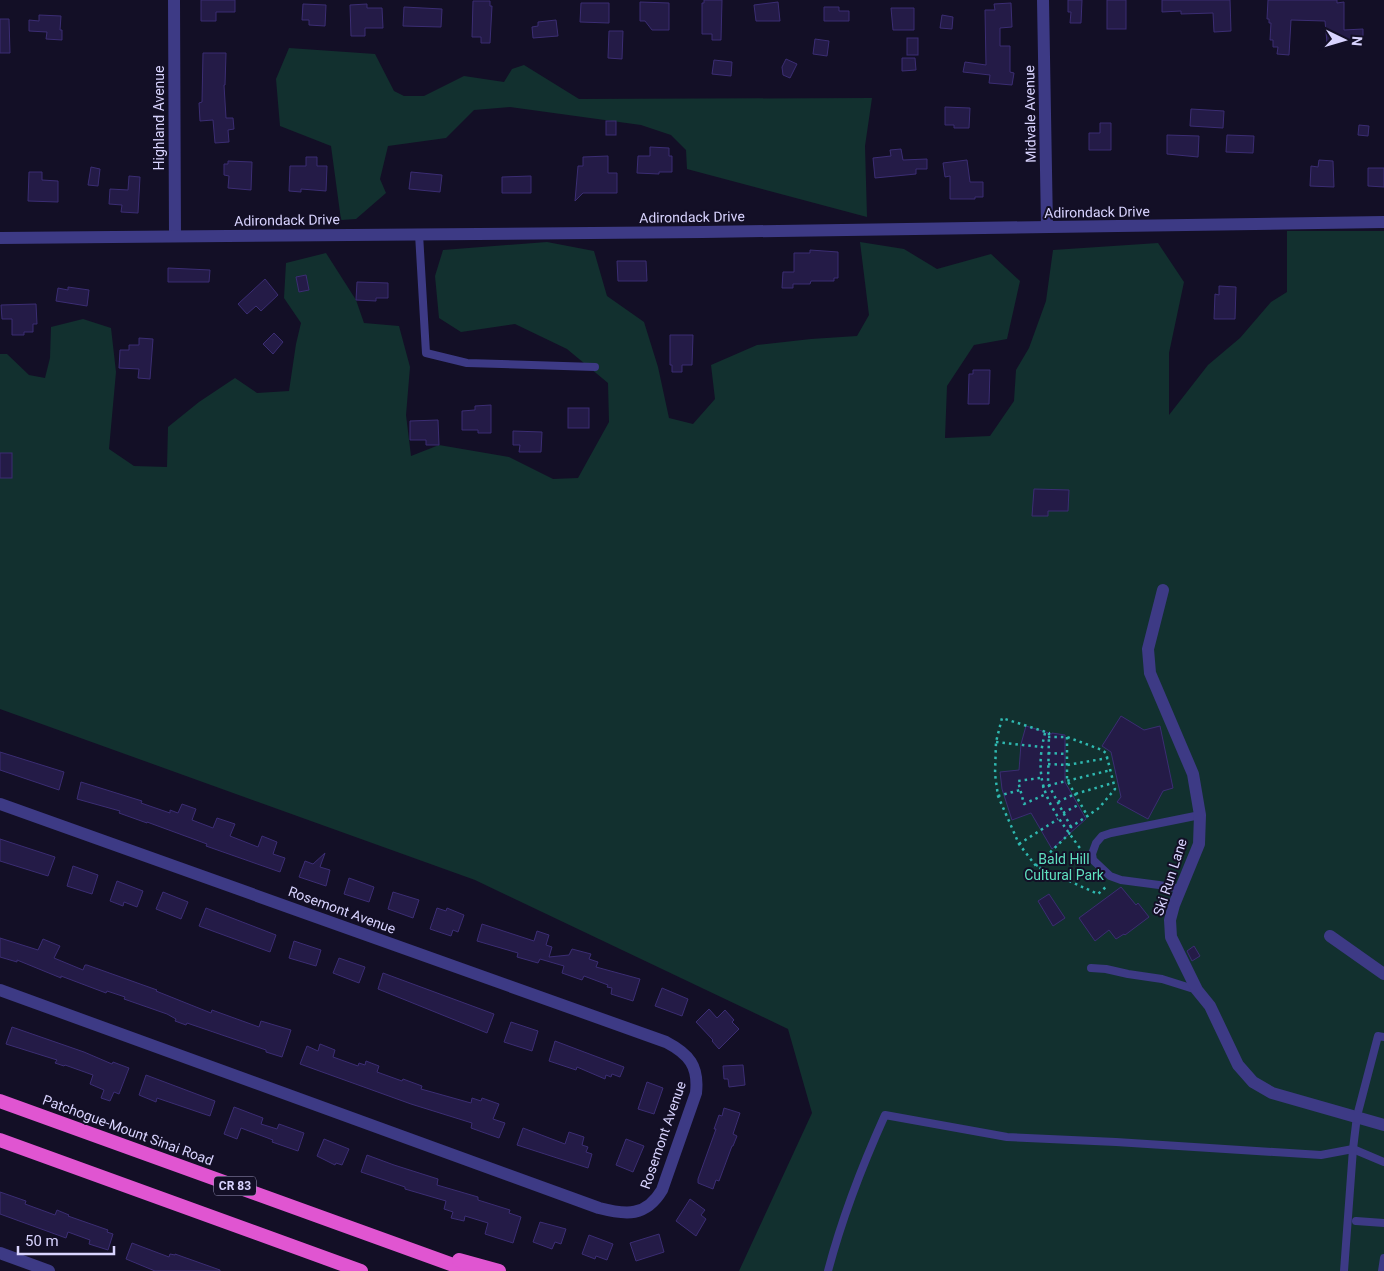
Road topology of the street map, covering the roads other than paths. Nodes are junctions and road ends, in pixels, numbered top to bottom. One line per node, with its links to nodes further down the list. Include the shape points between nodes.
1 (174, 0): 6 (street, Highland Avenue)
2 (1043, 0): 4 (street, Midvale Avenue)
3 (1384, 222): 4 (street, Adirondack Drive)
4 (1047, 228): 5 (street, Adirondack Drive)
5 (420, 234): 6 (street, Adirondack Drive); 8 (lane, via 426,353 467,363)
6 (175, 236): 7 (street, Adirondack Drive)
7 (0, 238)
8 (594, 367)
9 (1163, 590): 11 (street, Ski Run Lane, via 1148,649 1150,673 1192,774)
10 (0, 804): 16 (street, Rosemont Avenue, via 666,1042 684,1053 694,1066 698,1079 696,1093 655,1202 629,1213 615,1212)
11 (1200, 815): 12 (street, Ski Run Lane, via 1199,844); 12 (lane, via 1102,836 1092,854 1093,860 1110,876)
12 (1180, 889): 17 (street, Ski Run Lane, via 1170,920 1171,937)
13 (1330, 936): 15 (street)
14 (1091, 968): 17 (lane, via 1162,979)
15 (1384, 974)
16 (0, 990)
17 (1196, 990): 20 (street, Ski Run Lane, via 1210,1006 1238,1065 1253,1082 1272,1093)
18 (1384, 1037): 20 (lane, via 1378,1036)
19 (0, 1101): 27 (highway, Patchogue-Mount Sinai Road / CR 83)
20 (1357, 1116): 21 (street, Ski Run Lane); 23 (lane)
21 (1384, 1125)
22 (0, 1140): 31 (highway)
23 (1353, 1149): 24 (lane); 34 (lane, via 1322,1155 1007,1137 885,1116 838,1232); 35 (lane)
24 (1384, 1162)
25 (1356, 1221): 26 (lane)
26 (1384, 1223)
27 (396, 1244): 32 (highway, Patchogue-Mount Sinai Road / CR 83); 33 (highway)
28 (0, 1253): 30 (street)
29 (1384, 1258): 36 (lane)
30 (49, 1271)
31 (361, 1271)
32 (470, 1271)
33 (499, 1271)
34 (828, 1271)
35 (1344, 1271)
36 (1382, 1271)

